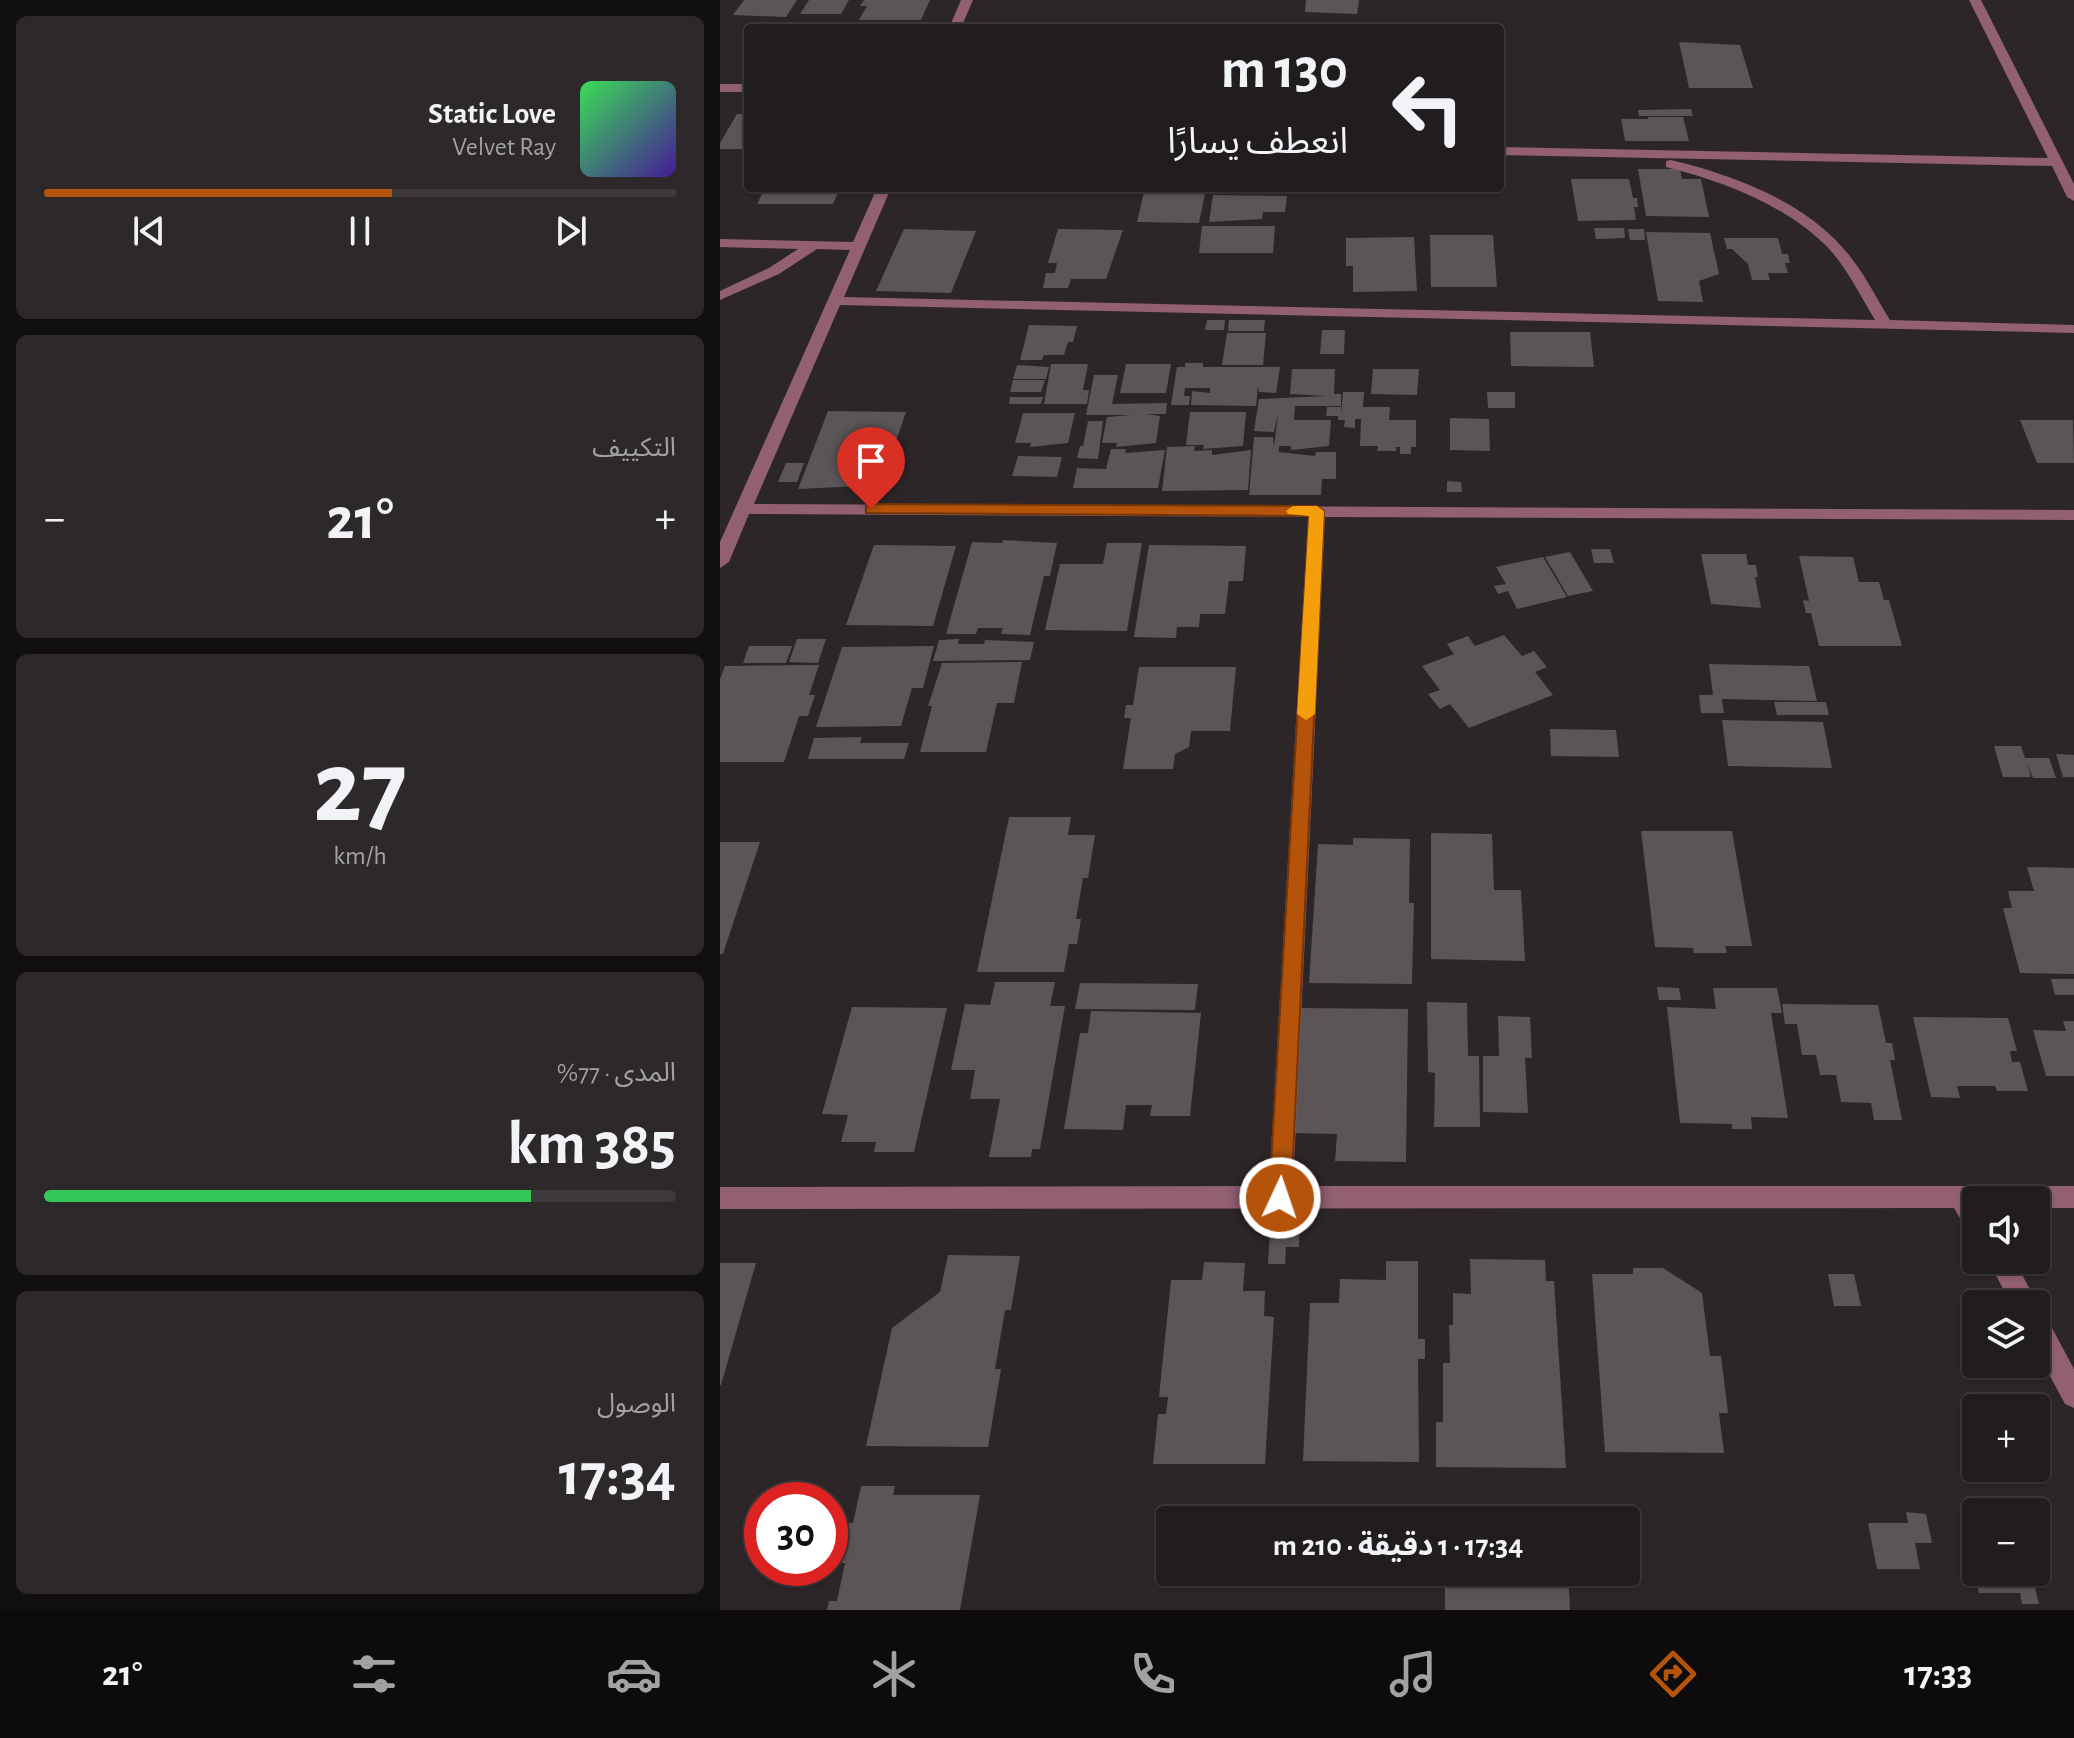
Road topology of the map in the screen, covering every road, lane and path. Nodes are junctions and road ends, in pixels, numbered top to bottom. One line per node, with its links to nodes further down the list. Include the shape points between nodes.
1 (967, 0): 3 (street)
2 (1975, 0): 8 (street)
3 (957, 24)
4 (720, 88): 5 (street)
5 (744, 88)
6 (1504, 151): 7 (street)
7 (1612, 153): 8 (street); 16 (street, via 1699,169 1766,199 1832,243)
8 (2057, 162): 10 (street)
9 (882, 192): 13 (street)
10 (2074, 197)
11 (720, 243): 12 (street)
12 (814, 245): 13 (street); 14 (street)
13 (859, 246): 15 (street)
14 (720, 296)
15 (835, 301): 16 (street); 18 (street)
16 (1885, 325): 17 (street)
17 (2074, 329)
18 (744, 509): 19 (street); 21 (street)
19 (1317, 511): 20 (street); 25 (street)
20 (2074, 515)
21 (720, 562)
22 (1961, 1197): 23 (street); 25 (street)
23 (2074, 1197)
24 (720, 1198): 25 (street)
25 (1280, 1198)
26 (2050, 1350): 27 (street)
27 (2074, 1395)

